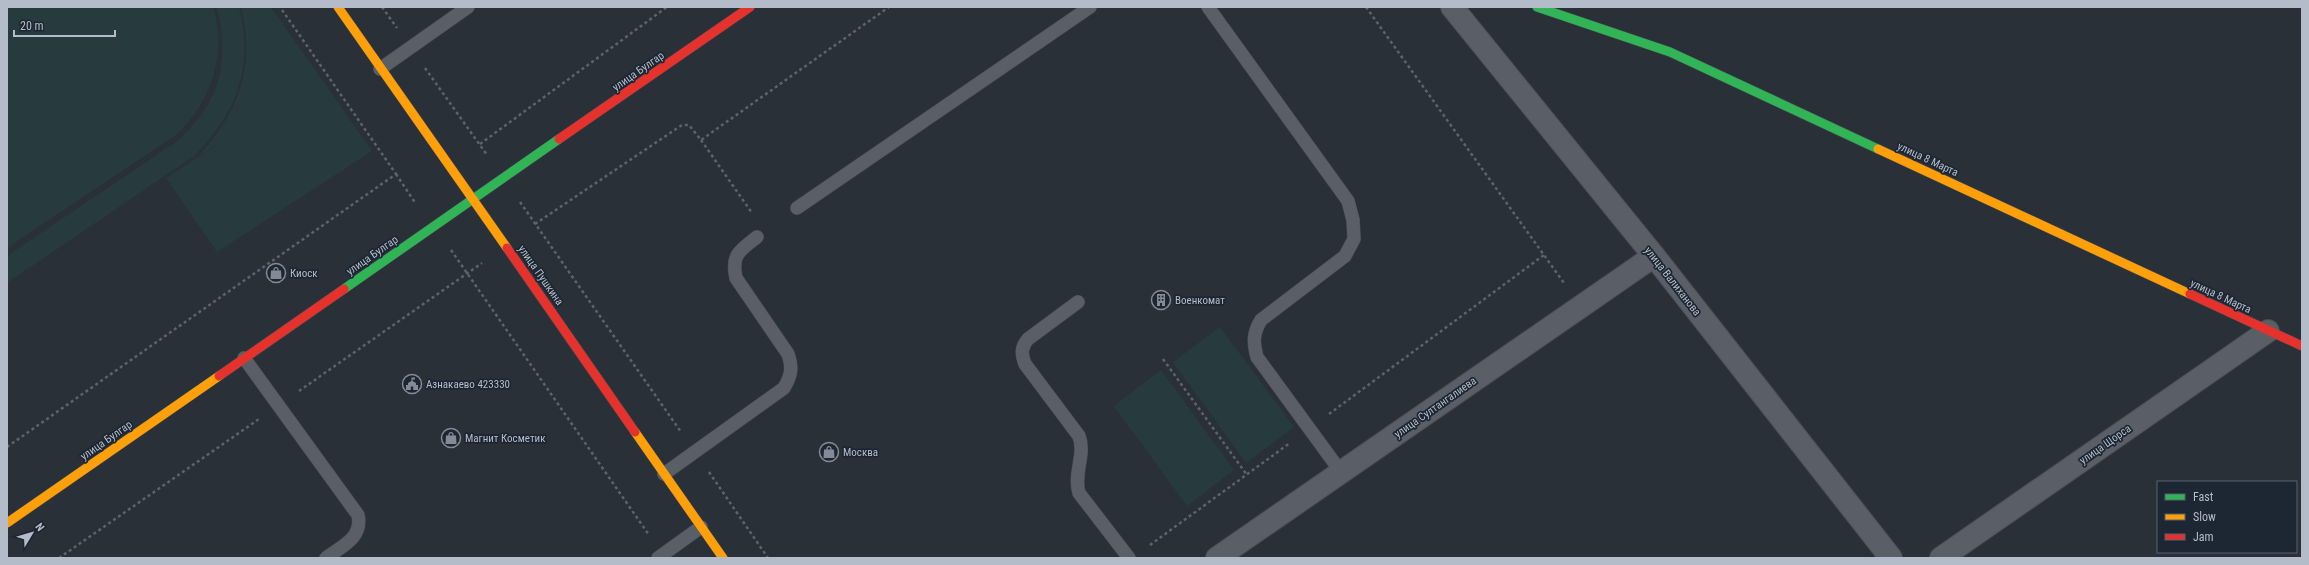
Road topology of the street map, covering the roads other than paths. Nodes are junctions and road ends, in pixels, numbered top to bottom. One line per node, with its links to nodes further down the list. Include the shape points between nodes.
1 (338, 7): 8 (street, улица Пушкина)
2 (468, 7): 8 (lane)
3 (750, 7): 9 (street, улица Булгар)
4 (1090, 7): 10 (lane)
5 (1208, 7): 17 (lane, via 1348,201 1354,239 1345,256 1262,320 1254,332 1253,344 1257,357)
6 (1452, 7): 12 (street, улица Валиханова)
7 (1537, 7): 14 (street, улица 8 Марта, via 1670,52)
8 (380, 69): 9 (street, улица Пушкина)
9 (473, 199): 16 (street, улица Булгар); 18 (street, улица Пушкина)
10 (797, 208)
11 (756, 237): 18 (lane, via 738,252 734,266 736,278 788,354 792,365 790,378 784,388)
12 (1654, 256): 17 (street, улица Султангалиева); 26 (street, улица Валиханова)
13 (1078, 302): 24 (lane, via 1028,339 1024,343 1022,357 1079,436 1082,449 1076,481 1078,493)
14 (2268, 331): 15 (street, улица 8 Марта); 27 (street, улица Щорса)
15 (2302, 346)
16 (244, 358): 19 (street, улица Булгар); 22 (lane, via 358,515 360,525 356,536)
17 (1341, 472): 25 (street, улица Султангалиева)
18 (664, 474): 20 (street, улица Пушкина)
19 (7, 523)
20 (701, 527): 21 (lane); 23 (street, улица Пушкина)
21 (660, 556)
22 (326, 558)
23 (722, 558)
24 (1129, 558)
25 (1217, 558)
26 (1891, 558)
27 (1941, 558)

